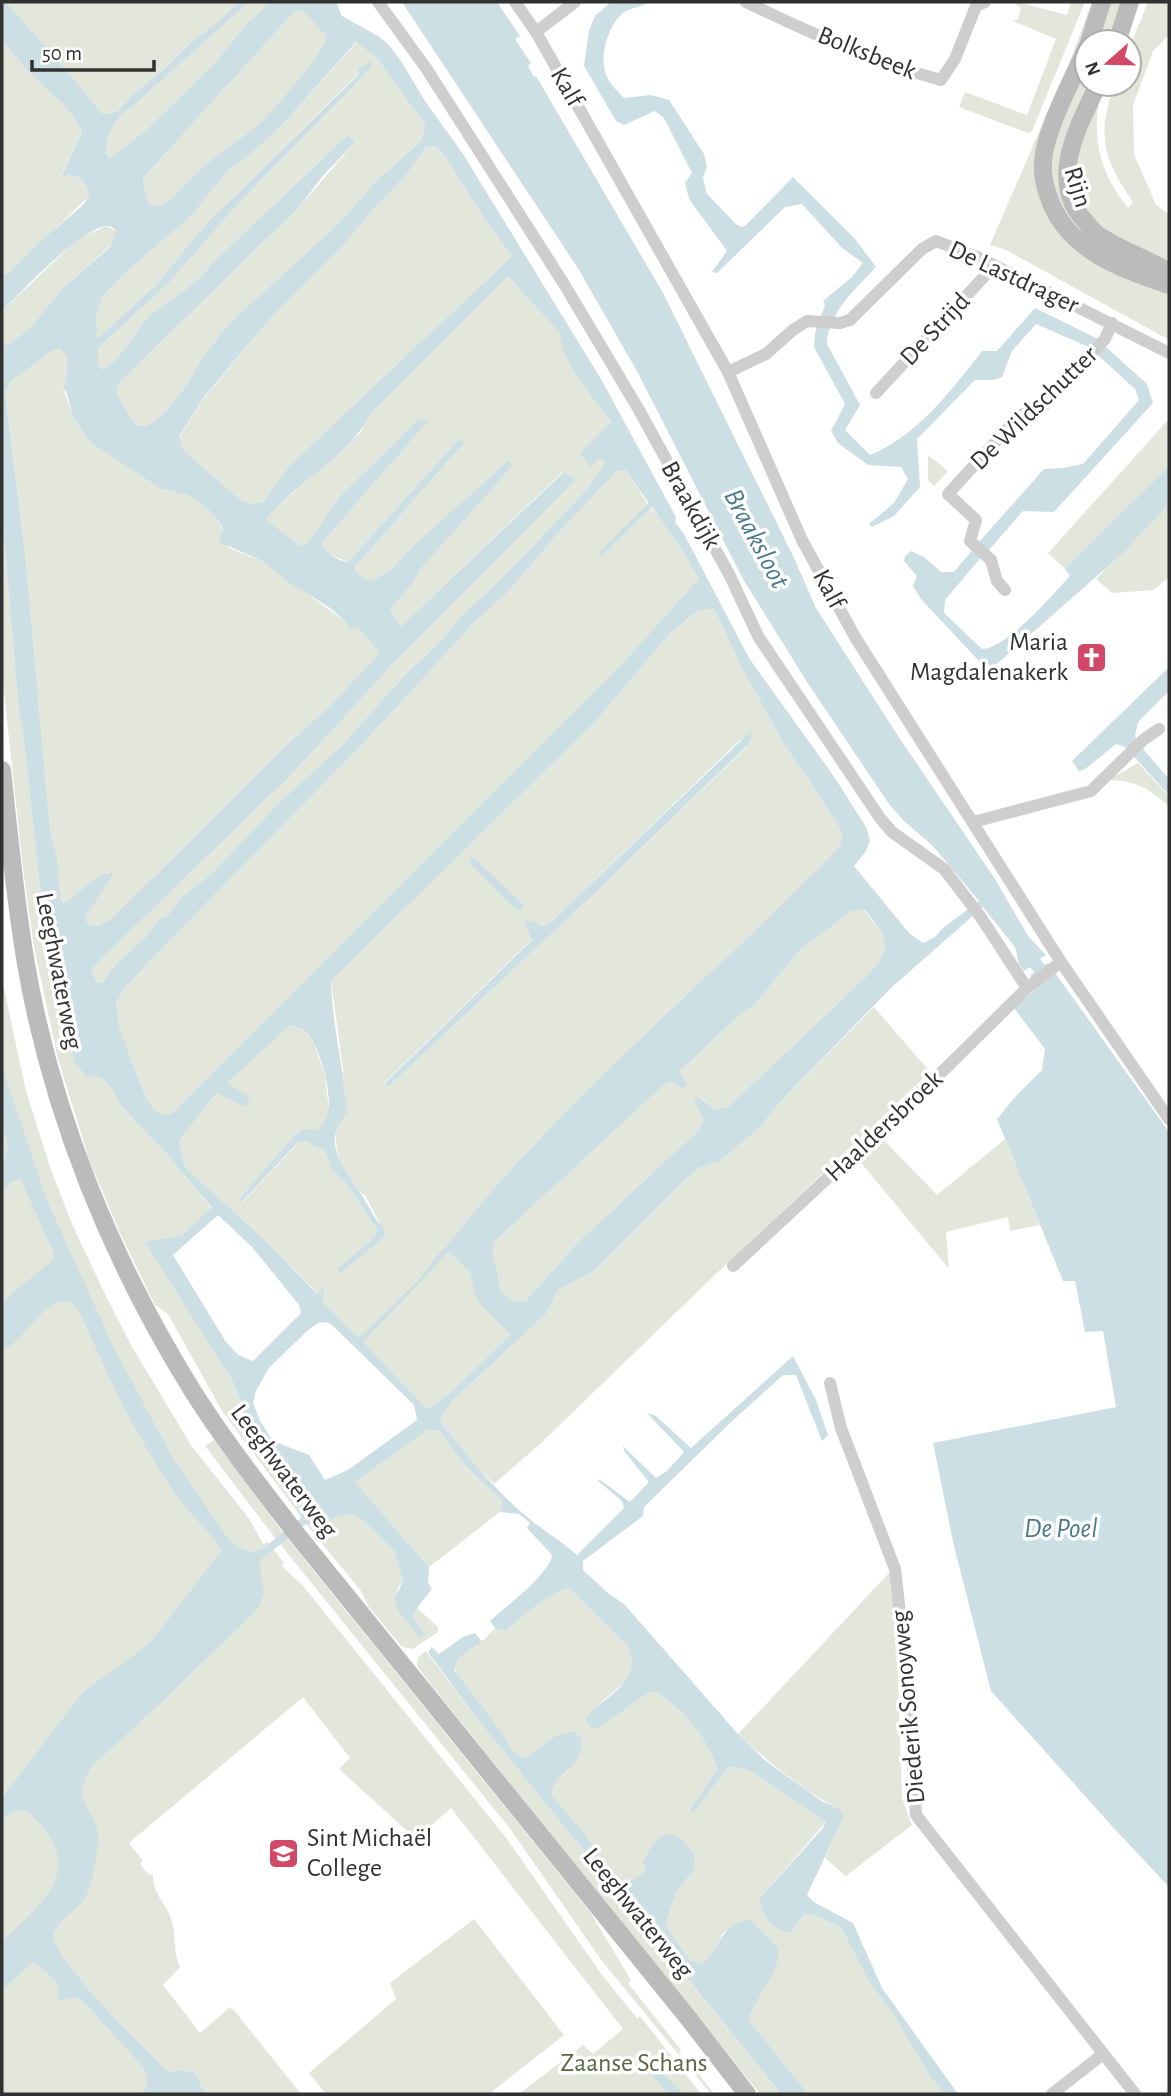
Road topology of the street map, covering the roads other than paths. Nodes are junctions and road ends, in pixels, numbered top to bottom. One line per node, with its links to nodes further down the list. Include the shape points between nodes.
1 (379, 2): 26 (street, Braakdijk, via 564,284 659,446 765,647 880,818 944,869)
2 (515, 2): 11 (street, Kalf)
3 (575, 2): 11 (street)
4 (746, 2): 8 (street, Bolksbeek)
5 (985, 2): 8 (street, Bolksbeek, via 976,6 955,59 941,80 901,68)
6 (1102, 2): 9 (main road)
7 (1130, 2): 10 (main road)
8 (768, 7)
9 (1094, 28)
10 (1122, 28)
11 (536, 32): 19 (street, Kalf)
12 (1073, 80): 16 (main road, Rijn, via 1043,160 1052,208 1079,245)
13 (1092, 98): 15 (main road, Rijn, via 1073,140 1066,173 1075,209 1096,233)
14 (994, 266): 17 (street, De Lastdrager); 19 (street, De Lastdrager, via 936,241 922,248 850,320 810,321 766,354); 20 (street, De Strijd)
15 (1169, 272)
16 (1169, 285)
17 (1112, 323): 18 (street, De Lastdrager); 21 (street, De Wildschutter, via 1105,339 1044,405 1019,416 948,494 976,520 971,542 988,557)
18 (1169, 353)
19 (728, 372): 24 (street, Kalf, via 802,540 855,637)
20 (876, 393)
21 (1005, 590)
22 (1159, 729): 24 (street, via 1091,791)
23 (2, 770): 31 (main road, Leeghwaterweg, via 26,965 63,1112 87,1181 167,1349 293,1529)
24 (974, 822): 25 (street, Kalf)
25 (1058, 964): 26 (street, Haaldersbroek); 27 (street, Kalf)
26 (1030, 985): 28 (street, Haaldersbroek)
27 (1169, 1119)
28 (733, 1266)
29 (830, 1383): 30 (street, Diederik Sonoyweg, via 841,1428 895,1569 916,1815)
30 (1103, 2054): 32 (street); 33 (street, Diederik Sonoyweg)
31 (747, 2094)
32 (1052, 2094)
33 (1135, 2094)

